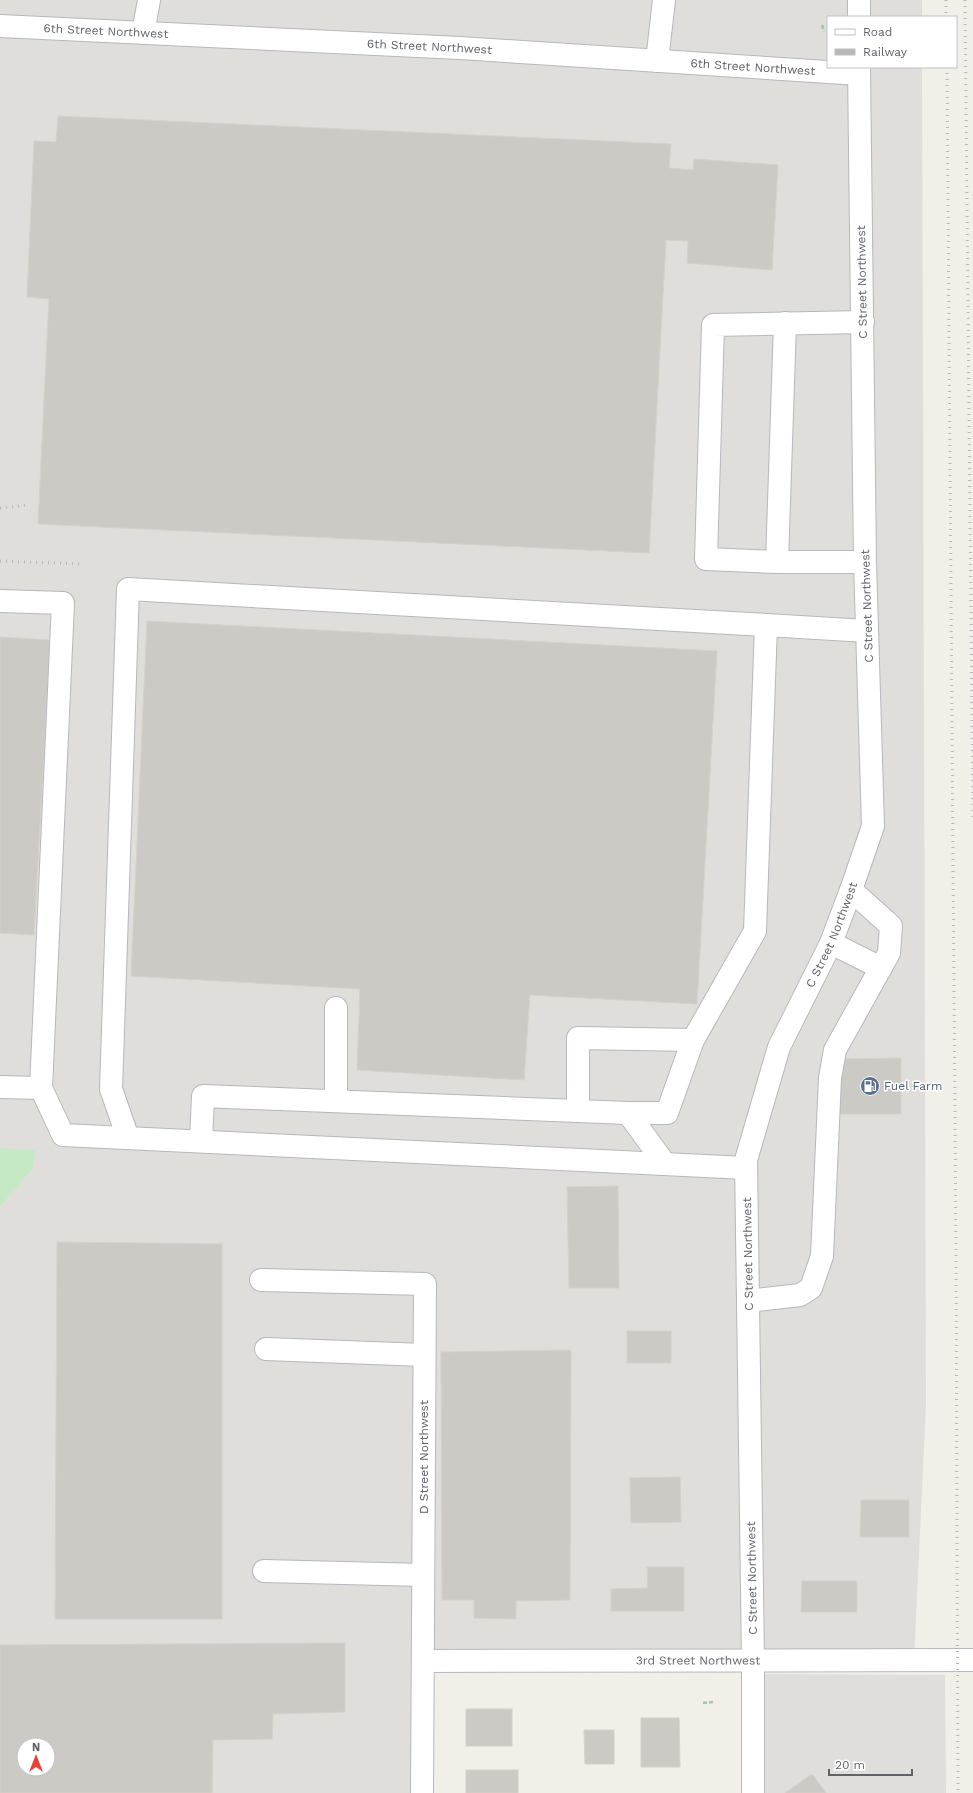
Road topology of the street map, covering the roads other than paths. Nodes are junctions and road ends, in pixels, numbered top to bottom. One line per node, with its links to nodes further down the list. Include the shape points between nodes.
1 (149, 0): 6 (street)
2 (664, 0): 7 (street)
3 (859, 0): 4 (street)
4 (859, 16)
5 (0, 26): 6 (street, 6th Street Northwest)
6 (143, 33): 7 (street, 6th Street Northwest, via 460,48)
7 (657, 61): 8 (street, 6th Street Northwest)
8 (859, 71): 9 (street, C Street Northwest)
9 (863, 322): 10 (street); 12 (street, C Street Northwest)
10 (785, 323): 11 (street); 11 (street, via 713,325 706,559)
11 (777, 562): 12 (street)
12 (865, 562): 15 (street, C Street Northwest)
13 (0, 601): 22 (street, via 63,603)
14 (766, 625): 15 (street); 20 (street, via 755,931); 26 (street, via 128,589 110,1089)
15 (867, 631): 16 (street, C Street Northwest, via 873,826)
16 (851, 890): 17 (street, C Street Northwest); 18 (street, via 891,926 889,953)
17 (831, 943): 18 (street); 29 (street, C Street Northwest, via 778,1047 746,1160)
18 (881, 968): 31 (street, via 835,1050 830,1078 822,1256 811,1288 800,1295)
19 (336, 1008): 23 (street)
20 (693, 1040): 24 (street, via 578,1038); 25 (street, via 667,1114)
21 (0, 1087): 22 (street)
22 (41, 1088): 26 (street, via 63,1135)
23 (336, 1101): 24 (street); 27 (street, via 203,1096)
24 (578, 1111): 25 (street)
25 (628, 1113): 28 (street)
26 (128, 1138): 27 (street)
27 (201, 1141): 28 (street)
28 (665, 1164): 29 (street)
29 (746, 1168): 31 (street, C Street Northwest)
30 (261, 1280): 33 (street, D Street Northwest, via 425,1284)
31 (748, 1301): 38 (street, C Street Northwest)
32 (266, 1349): 33 (street)
33 (424, 1355): 35 (street, D Street Northwest)
34 (264, 1571): 35 (street)
35 (423, 1575): 37 (street, D Street Northwest)
36 (973, 1660): 38 (street, 3rd Street Northwest)
37 (423, 1661): 38 (street, 3rd Street Northwest); 39 (street, D Street Northwest)
38 (753, 1661): 40 (street, C Street Northwest)
39 (422, 1793)
40 (753, 1793)

